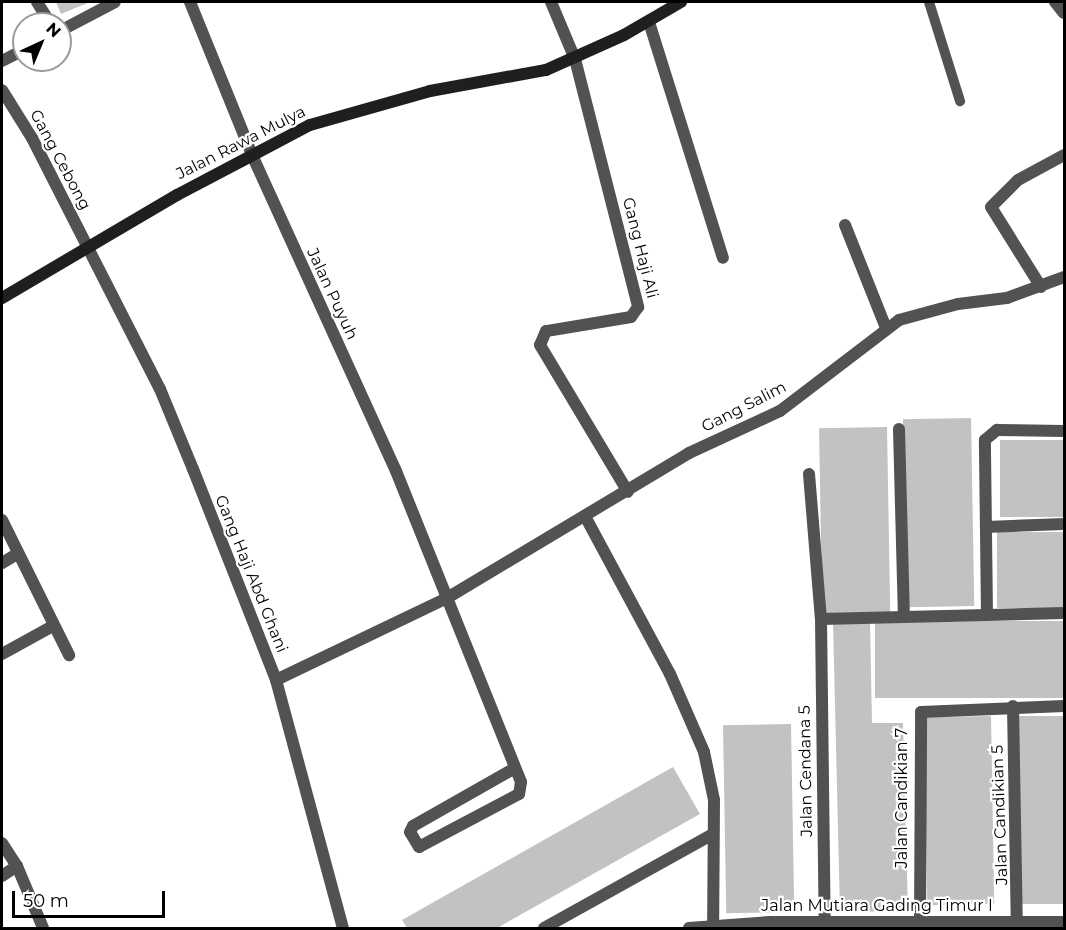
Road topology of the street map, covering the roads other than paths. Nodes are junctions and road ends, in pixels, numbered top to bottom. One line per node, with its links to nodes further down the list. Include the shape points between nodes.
1 (115, 2): 9 (street)
2 (190, 2): 13 (street, Jalan Puyuh)
3 (551, 2): 10 (street)
4 (681, 2): 8 (main road, Jalan Rawa Mulya)
5 (929, 2): 12 (lane)
6 (1055, 2): 7 (street)
7 (1065, 13)
8 (649, 22): 10 (main road, Jalan Rawa Mulya); 17 (street)
9 (72, 25)
10 (575, 59): 13 (main road, Jalan Rawa Mulya, via 518,77 365,107 310,125); 25 (street, Gang Haji Ali, via 638,307 631,317 546,332 540,345)
11 (2, 90): 16 (street, Gang Cebong)
12 (960, 101)
13 (252, 155): 16 (main road, Jalan Rawa Mulya); 32 (street, Jalan Puyuh, via 396,471)
14 (1065, 155): 19 (street, via 1018,180 991,207)
15 (845, 225): 21 (street)
16 (86, 248): 20 (main road, Jalan Rawa Mulya); 40 (street, Gang Haji Abd Ghani, via 160,389)
17 (723, 258)
18 (1065, 277): 19 (street, Gang Salim)
19 (1041, 287): 21 (street, Gang Salim, via 1008,298 925,312)
20 (2, 298)
21 (886, 328): 25 (street, Gang Salim, via 815,389 689,453)
22 (899, 429): 35 (street)
23 (1065, 431): 29 (street, via 989,433)
24 (809, 474): 36 (street, Jalan Cendana 5)
25 (628, 492): 26 (street, Gang Salim)
26 (586, 518): 32 (street, Gang Salim); 44 (street, via 670,674 704,752 712,781)
27 (2, 520): 30 (street)
28 (1065, 524): 29 (street)
29 (986, 527): 34 (street)
30 (17, 554): 31 (street); 37 (street)
31 (2, 562)
32 (447, 598): 40 (street, Gang Salim); 43 (street, Jalan Puyuh)
33 (1065, 613): 34 (street)
34 (987, 615): 35 (street)
35 (904, 616): 36 (street)
36 (821, 619): 50 (street, Jalan Cendana 5)
37 (53, 626): 38 (street); 39 (street)
38 (2, 654)
39 (69, 655)
40 (276, 680): 54 (street, Gang Haji Abd Ghani)
41 (1013, 706): 42 (street, Jalan Candikian 7); 49 (street, Jalan Candikian 7, via 921,712); 51 (street, Jalan Candikian 5)
42 (1065, 706)
43 (515, 768): 43 (street, via 413,826 410,832 419,847 519,794)
44 (713, 834): 52 (street); 55 (street)
45 (2, 843): 46 (street)
46 (17, 866): 47 (street); 53 (street)
47 (2, 876)
48 (1065, 922): 51 (street, Jalan Mutiara Gading Timur I)
49 (920, 924): 50 (street, Jalan Mutiara Gading Timur I); 51 (street, Jalan Mutiara Gading Timur I)
50 (825, 925): 52 (street, Jalan Mutiara Gading Timur I)
51 (1017, 925)
52 (713, 926): 56 (street, Jalan Mutiara Gading Timur I)
53 (43, 928)
54 (343, 928)
55 (544, 928)
56 (689, 928)

